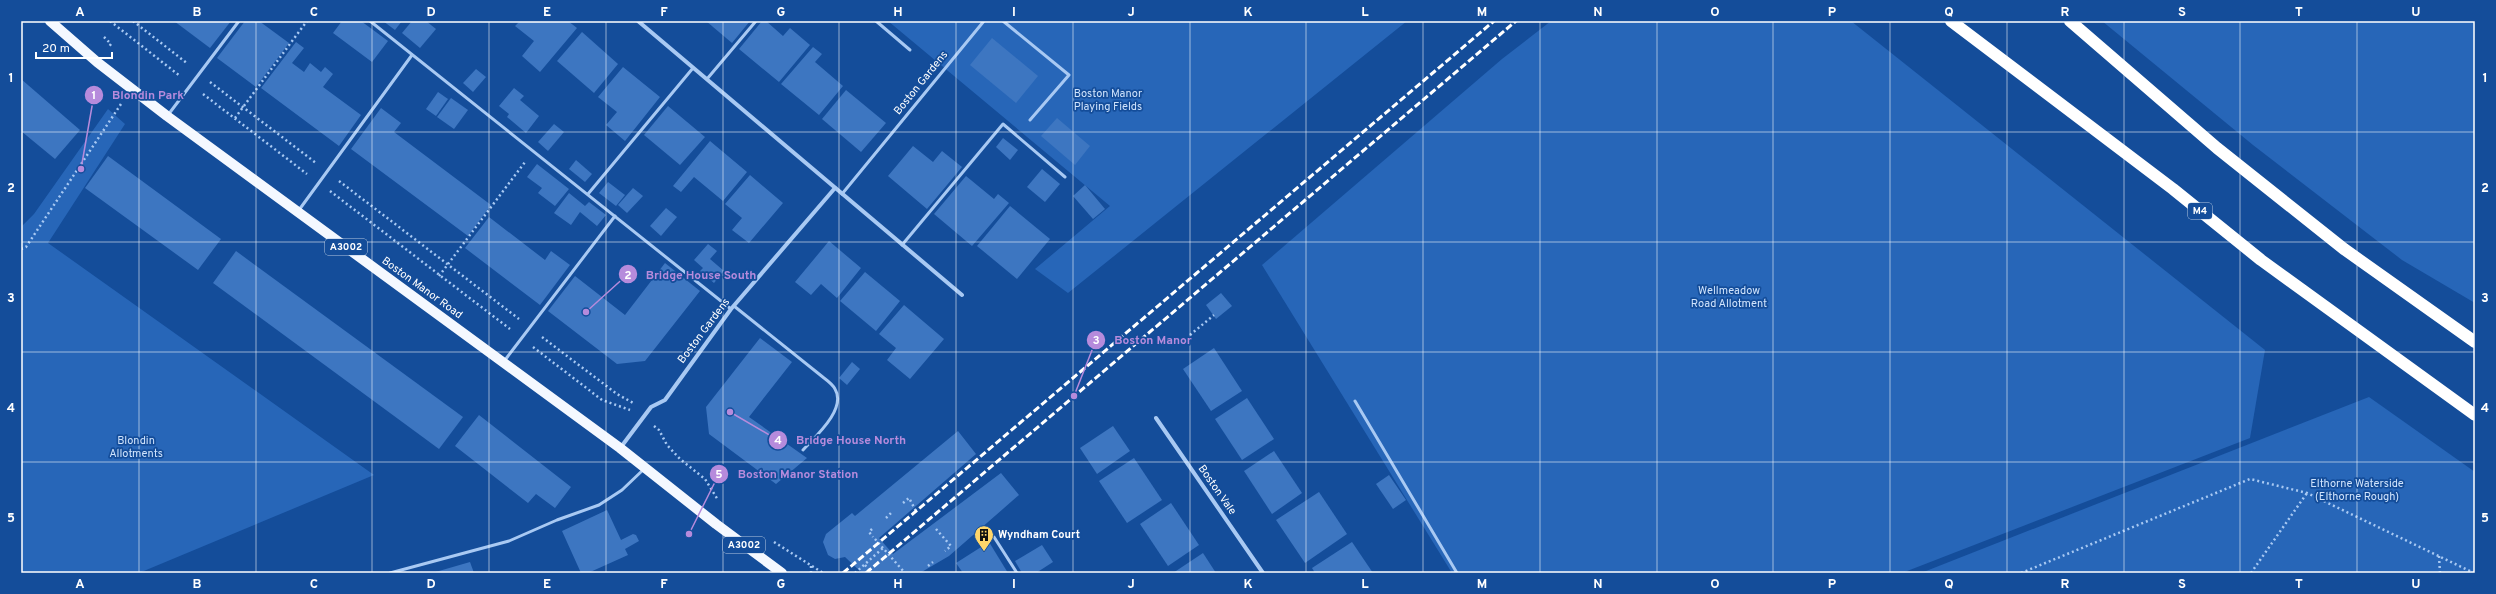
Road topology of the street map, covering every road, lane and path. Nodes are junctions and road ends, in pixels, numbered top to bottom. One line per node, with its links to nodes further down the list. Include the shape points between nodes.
1 (50, 21): 22 (main road, Boston Manor Road / A3002, via 97,62)
2 (110, 21): 21 (path, Boston Manor Road)
3 (133, 21): 19 (path)
4 (239, 21): 19 (lane)
5 (307, 21): 23 (path)
6 (370, 21): 17 (lane)
7 (638, 21): 18 (street)
8 (756, 21): 20 (lane)
9 (876, 21): 16 (lane)
10 (984, 21): 33 (lane, Boston Gardens)
11 (1003, 21): 26 (lane, via 1068,75)
12 (1951, 21): 51 (highway, M4, via 2173,189 2261,260)
13 (2070, 21): 46 (highway, via 2217,148 2344,249)
14 (104, 37): 15 (path, via 111,44)
15 (108, 49)
16 (910, 50)
17 (412, 55): 27 (lane); 28 (lane)
18 (693, 68): 20 (street); 32 (lane)
19 (199, 74): 21 (lane); 23 (path)
20 (707, 79): 31 (street)
21 (191, 85): 24 (lane); 25 (path, Boston Manor Road)
22 (132, 88): 24 (main road, Boston Manor Road / A3002); 37 (path, via 26,247)
23 (242, 107): 25 (path); 28 (path)
24 (167, 116): 34 (main road, Boston Manor Road / A3002)
25 (234, 118): 30 (path, Boston Manor Road)
26 (1030, 120)
27 (534, 151): 32 (lane); 38 (path)
28 (327, 172): 30 (lane); 38 (path)
29 (1065, 177): 36 (lane, via 1002,124)
30 (319, 183): 34 (lane); 39 (path, Boston Manor Road)
31 (835, 188): 33 (street); 41 (street, Boston Gardens)
32 (588, 194): 35 (lane)
33 (842, 194): 36 (street)
34 (298, 212): 47 (main road, Boston Manor Road / A3002)
35 (616, 216): 41 (lane); 43 (lane)
36 (902, 245): 40 (street)
37 (21, 250)
38 (448, 265): 39 (path); 43 (path)
39 (439, 276): 45 (path, Boston Manor Road)
40 (962, 296)
41 (732, 308): 54 (street, Boston Gardens, via 665,400 651,407); 55 (lane, via 836,389 838,400 834,411 825,427)
42 (1214, 315): 44 (path)
43 (530, 328): 45 (lane); 50 (path, via 617,394)
44 (1190, 335)
45 (522, 338): 47 (lane); 49 (path, Boston Manor Road, via 602,400)
46 (2475, 342)
47 (503, 362): 54 (main road, Boston Manor Road / A3002)
48 (1355, 401): 81 (lane)
49 (626, 408)
50 (640, 408)
51 (2475, 415)
52 (1156, 418): 80 (street, Boston Vale)
53 (650, 424): 58 (path, via 659,430 667,445 680,459 705,479)
54 (620, 448): 56 (main road, Boston Manor Road / A3002)
55 (803, 450)
56 (645, 468): 72 (lane, via 622,490 599,505 509,541); 73 (main road, Boston Manor Road / A3002)
57 (2307, 493): 68 (path); 82 (path, via 2250,479); 83 (path)
58 (720, 503)
59 (903, 503): 60 (path, via 909,498)
60 (916, 512)
61 (891, 514): 62 (path)
62 (886, 518)
63 (872, 529): 66 (path, via 869,532)
64 (936, 529): 67 (path, via 951,546)
65 (994, 537): 79 (lane)
66 (883, 548): 70 (path); 78 (path)
67 (945, 552)
68 (2439, 556): 84 (path); 85 (path)
69 (933, 562): 71 (path)
70 (865, 565): 76 (path); 77 (path)
71 (928, 566)
72 (390, 573)
73 (782, 573)
74 (811, 573): 75 (path, via 811,566)
75 (823, 573)
76 (855, 573)
77 (872, 573)
78 (905, 573)
79 (1017, 573)
80 (1263, 573)
81 (1457, 573)
82 (2021, 573)
83 (2251, 573)
84 (2440, 573)
85 (2474, 573)

